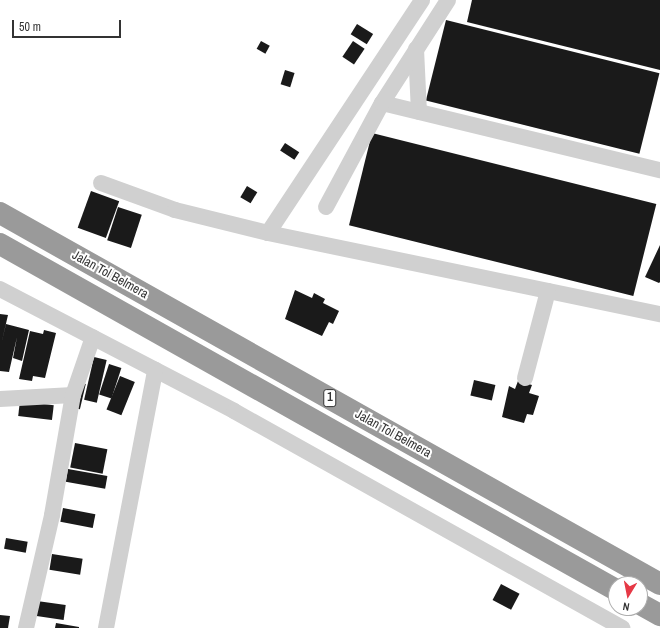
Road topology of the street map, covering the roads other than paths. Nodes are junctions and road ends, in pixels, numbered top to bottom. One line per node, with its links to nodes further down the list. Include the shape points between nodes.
1 (422, 0): 10 (street)
2 (448, 0): 3 (street)
3 (416, 49): 4 (street); 5 (street)
4 (382, 103): 5 (street); 8 (street)
5 (419, 112): 6 (street)
6 (660, 170)
7 (101, 183): 10 (street, via 175,210)
8 (326, 207)
9 (0, 213): 20 (highway, Jalan Tol Belmera / 1)
10 (268, 233): 13 (street)
11 (0, 244): 21 (highway, Jalan Tol Belmera / 1)
12 (0, 289): 15 (street)
13 (548, 291): 14 (street); 17 (street)
14 (660, 314)
15 (93, 337): 16 (street); 18 (street)
16 (155, 370): 25 (street); 26 (street, via 241,415)
17 (525, 378)
18 (73, 395): 19 (street); 24 (street, via 52,515)
19 (0, 399)
20 (660, 584)
21 (608, 586)
22 (648, 608): 23 (highway)
23 (660, 615)
24 (26, 628)
25 (106, 628)
26 (623, 628)

